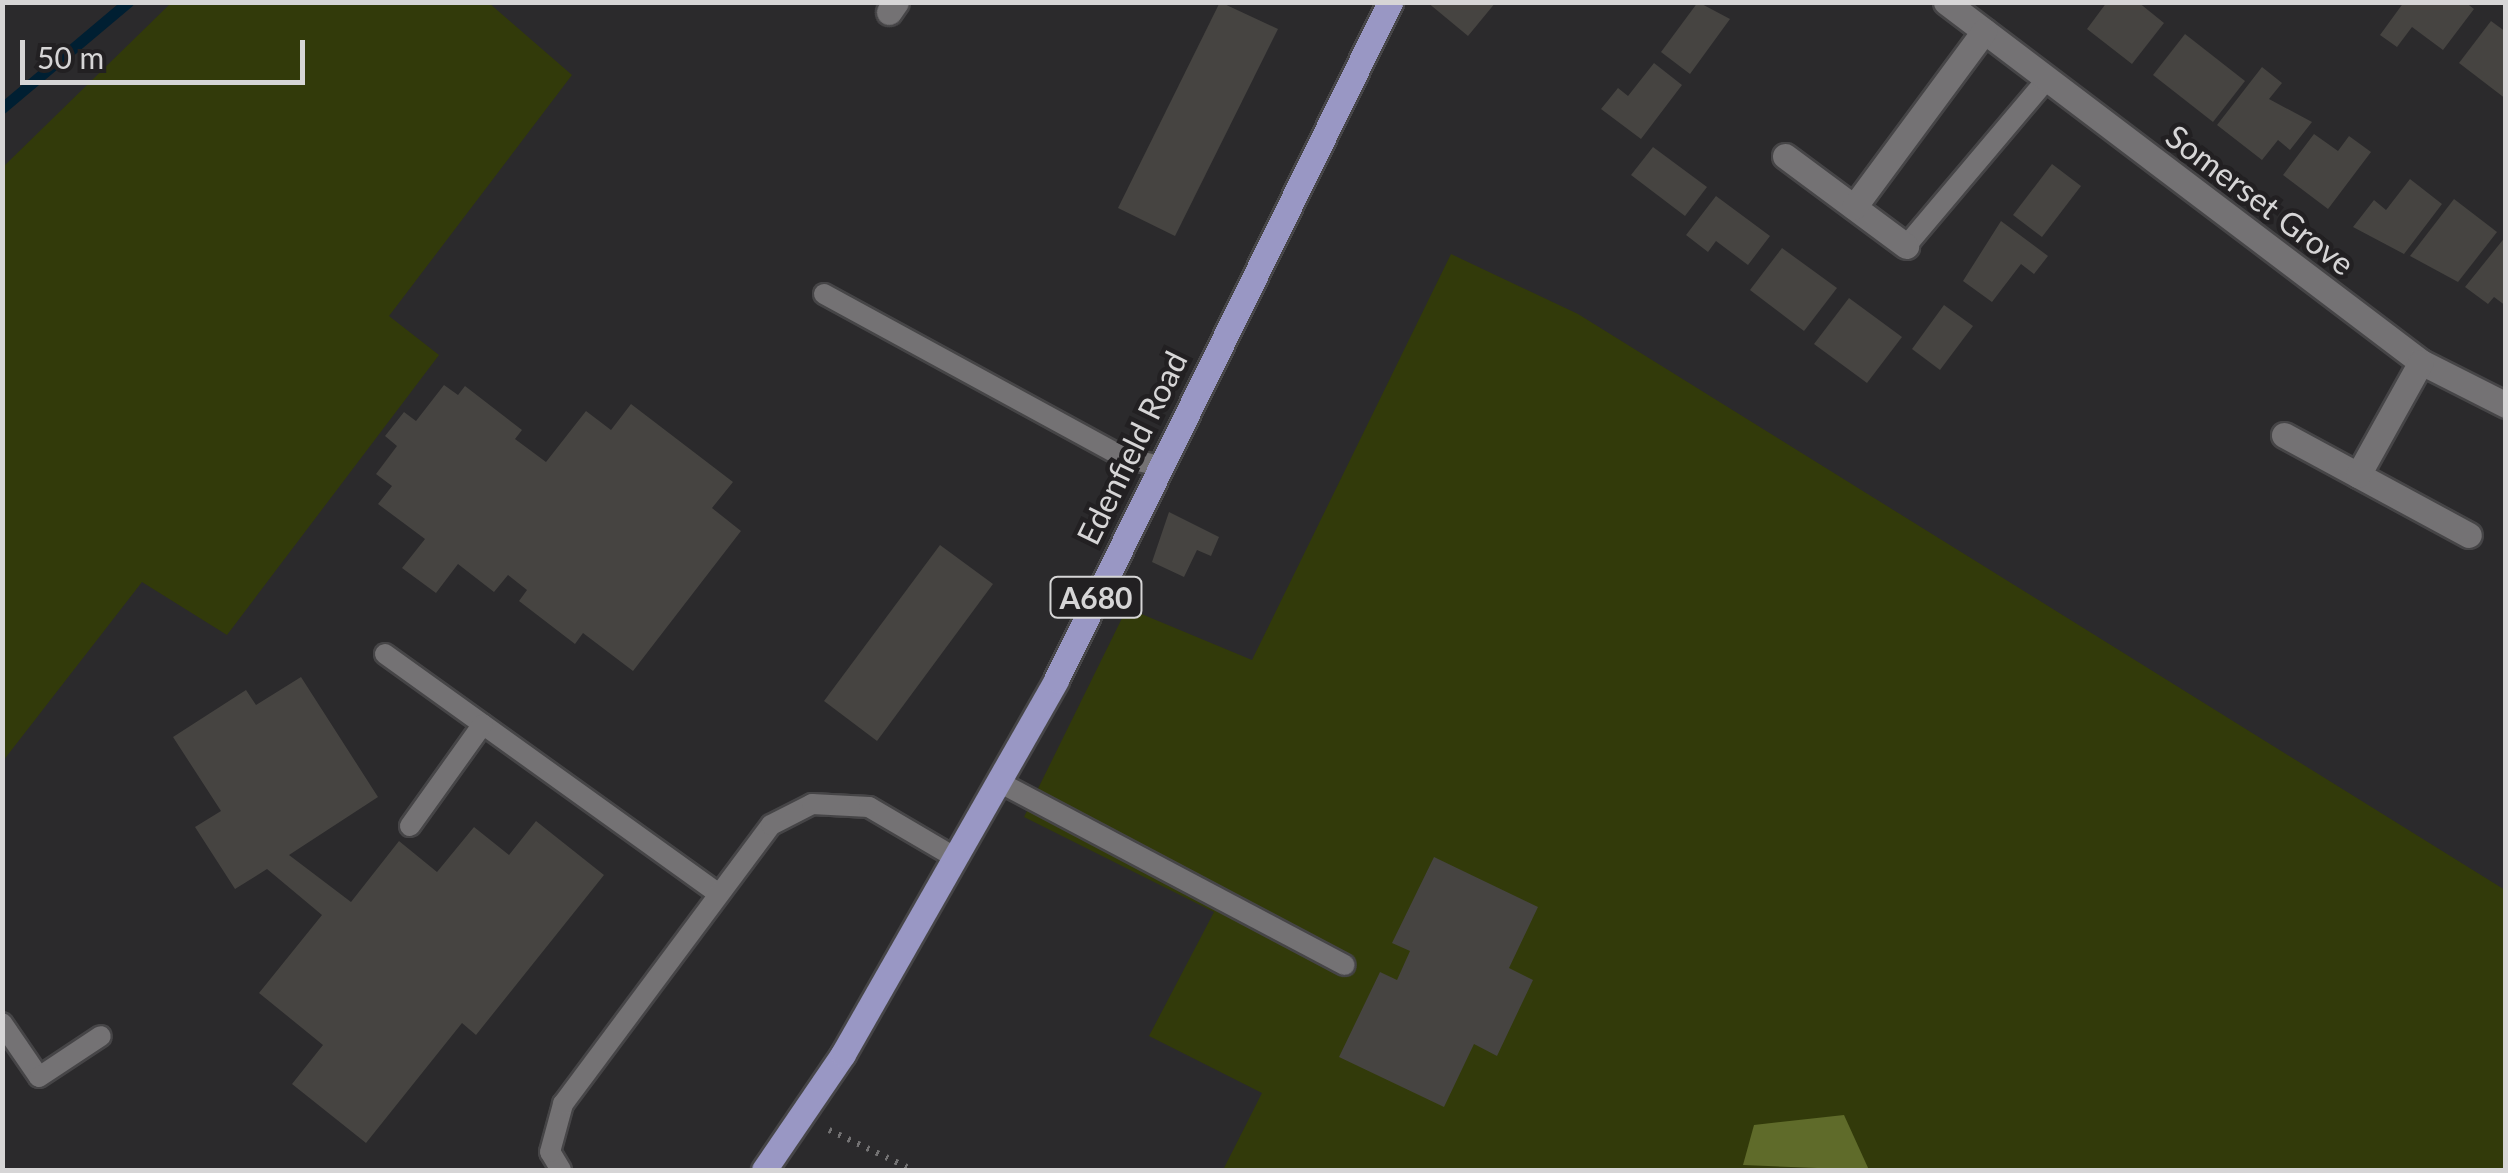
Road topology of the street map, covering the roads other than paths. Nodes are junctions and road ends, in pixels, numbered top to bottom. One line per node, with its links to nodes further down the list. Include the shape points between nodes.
1 (1390, 2): 12 (main road, Edenfield Road / A680)
2 (1946, 2): 3 (street, Somerset Grove)
3 (1984, 31): 4 (street, Somerset Grove); 6 (street)
4 (2047, 79): 7 (lane); 9 (street, Somerset Grove)
5 (1785, 156): 6 (street)
6 (1854, 207): 7 (street)
7 (1906, 246)
8 (824, 294): 12 (lane, via 1124,458)
9 (2421, 362): 10 (street, Somerset Grove); 13 (street)
10 (2506, 405)
11 (2284, 436): 13 (street)
12 (1160, 466): 17 (main road, Edenfield Road / A680)
13 (2358, 475): 14 (street)
14 (2469, 534)
15 (384, 654): 16 (lane)
16 (483, 724): 18 (lane); 20 (lane)
17 (998, 782): 19 (main road, Edenfield Road / A680); 21 (lane)
18 (410, 826)
19 (956, 858): 20 (lane, via 869,807 812,804 770,825); 25 (main road, Edenfield Road / A680)
20 (719, 894): 24 (lane, via 563,1104 550,1152)
21 (1345, 965)
22 (2, 1023): 23 (lane, via 39,1077)
23 (101, 1036)
24 (561, 1170)
25 (764, 1170)

